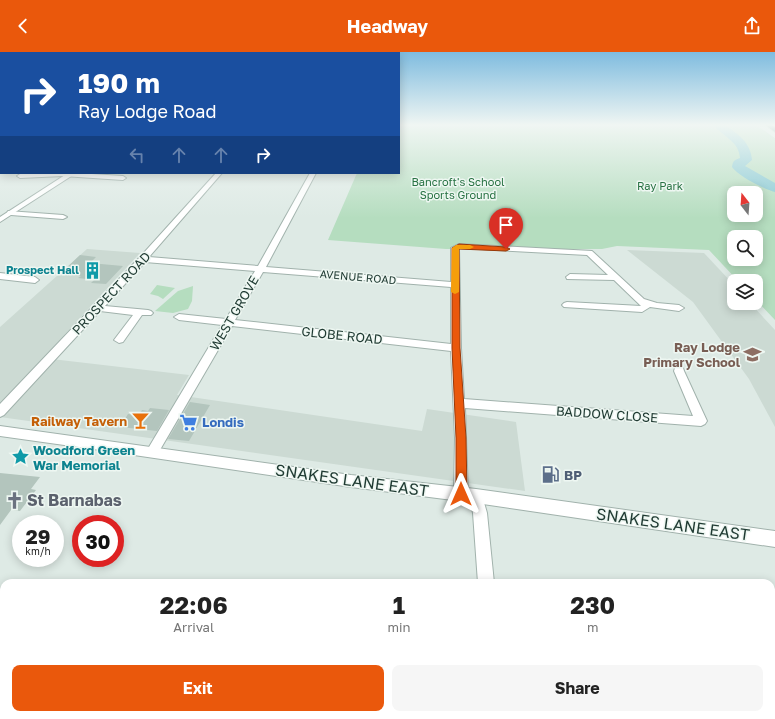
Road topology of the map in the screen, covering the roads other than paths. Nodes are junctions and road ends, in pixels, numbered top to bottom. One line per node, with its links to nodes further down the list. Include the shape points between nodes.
1 (71, 174): 4 (street); 5 (street); 6 (street)
2 (218, 174): 9 (street, PROSPECT ROAD)
3 (312, 174): 10 (street, WEST GROVE)
4 (20, 176)
5 (122, 178)
6 (11, 213): 7 (street); 8 (street)
7 (63, 217)
8 (0, 220)
9 (143, 258): 10 (street, AVENUE ROAD); 18 (street, PROSPECT ROAD)
10 (260, 268): 15 (street, AVENUE ROAD); 21 (street, WEST GROVE)
11 (0, 276): 14 (street)
12 (570, 276): 13 (street)
13 (617, 278): 15 (street, via 589,253 459,246 455,248); 16 (street)
14 (36, 280)
15 (455, 285): 23 (street)
16 (643, 302): 17 (street, via 646,307 642,309); 19 (street)
17 (567, 305)
18 (97, 308): 22 (street, via 144,313); 26 (street, PROSPECT ROAD)
19 (679, 308)
20 (179, 316): 21 (street, GLOBE ROAD)
21 (228, 323): 23 (street, GLOBE ROAD); 28 (street, WEST GROVE)
22 (119, 340)
23 (456, 348): 25 (street)
24 (679, 371): 25 (street, BADDOW CLOSE, via 701,421)
25 (459, 403): 29 (street)
26 (0, 412)
27 (0, 431): 28 (street, SNAKES LANE EAST)
28 (153, 451): 29 (street, SNAKES LANE EAST, via 351,481)
29 (469, 495): 30 (street, SNAKES LANE EAST); 31 (street, via 480,513)
30 (775, 539)
31 (486, 579)

